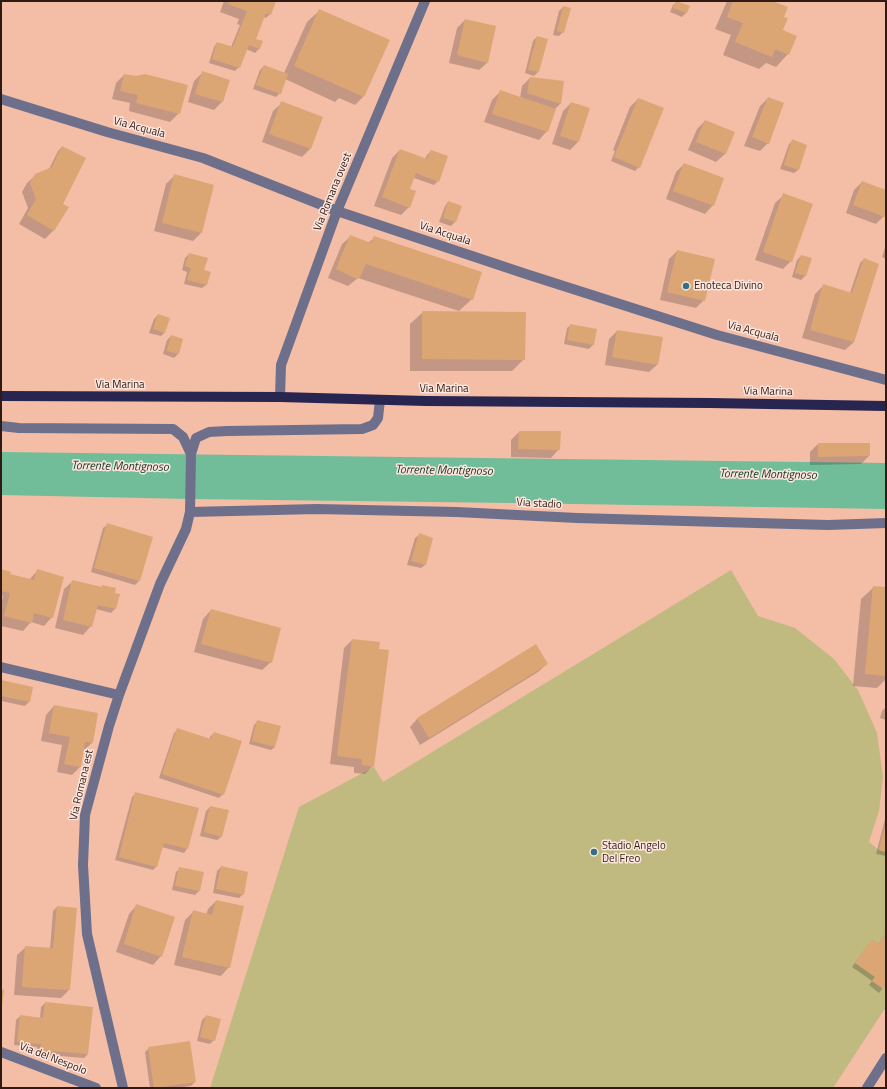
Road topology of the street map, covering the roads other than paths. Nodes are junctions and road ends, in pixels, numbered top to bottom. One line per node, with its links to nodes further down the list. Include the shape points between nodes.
1 (426, 1): 3 (street, Via Romana ovest)
2 (1, 99): 3 (street, Via Acquala, via 202,158)
3 (337, 211): 4 (street, Via Acquala, via 717,335); 6 (street, Via Romana ovest, via 281,365)
4 (886, 380)
5 (1, 396): 6 (main road, Via Marina)
6 (280, 397): 7 (main road, Via Marina)
7 (380, 400): 8 (main road, Via Marina); 10 (street, via 378,418 373,425 362,429 209,432 196,438)
8 (886, 406)
9 (1, 426): 10 (street, via 173,429 183,437)
10 (191, 454): 11 (street, Via Romana est)
11 (190, 512): 12 (street, Via stadio, via 457,512 828,525); 14 (street, Via Romana est, via 186,529 160,584)
12 (886, 523)
13 (1, 667): 14 (street)
14 (119, 695): 18 (street, Via Romana est, via 108,726 86,815 83,865 87,934)
15 (1, 1052): 17 (street, Via del Nespolo)
16 (886, 1058): 19 (street)
17 (96, 1088)
18 (123, 1088)
19 (867, 1088)

